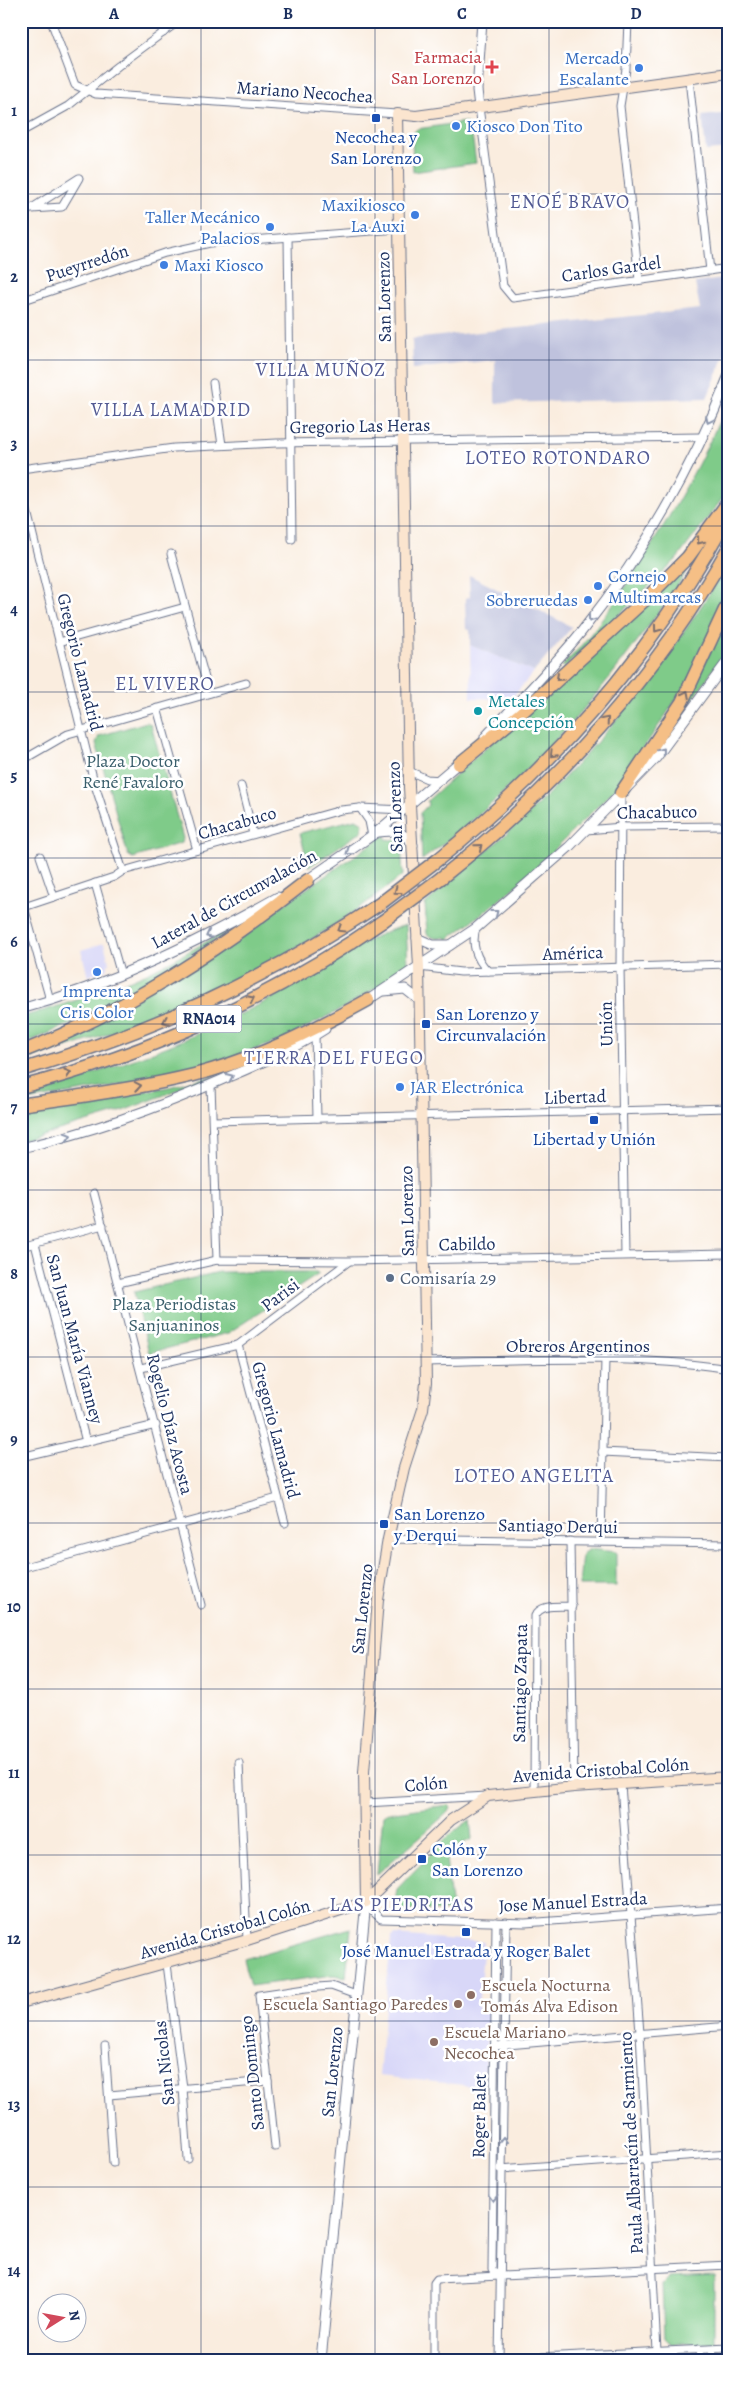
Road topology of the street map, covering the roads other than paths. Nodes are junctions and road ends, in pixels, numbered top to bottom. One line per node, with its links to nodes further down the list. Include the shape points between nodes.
1 (50, 21): 10 (street, via 75,85)
2 (159, 21): 6 (street)
3 (179, 21): 6 (street)
4 (482, 21): 11 (street, via 477,90)
5 (628, 21): 9 (street)
6 (163, 33): 10 (street)
7 (729, 73): 8 (main road, Mariano Necochea)
8 (689, 79): 9 (main road, Mariano Necochea); 19 (street)
9 (623, 88): 11 (main road, Mariano Necochea); 20 (street, via 620,106)
10 (88, 90): 12 (street, Mariano Necochea, via 96,94); 13 (street, via 57,114)
11 (479, 107): 12 (main road, Mariano Necochea, via 416,116); 20 (street, Carlos Gardel, via 503,286 512,298)
12 (397, 114): 16 (main road, San Lorenzo)
13 (21, 132)
14 (32, 209): 14 (street, via 44,199 79,178 62,207); 15 (street)
15 (21, 215)
16 (399, 229): 17 (street, Pueyrredón); 25 (main road, San Lorenzo)
17 (288, 237): 21 (street, Pueyrredón, via 183,248); 26 (street)
18 (729, 268): 19 (street, Carlos Gardel)
19 (710, 270): 20 (street, Carlos Gardel)
20 (639, 280)
21 (21, 301)
22 (729, 375): 24 (street, Lateral de Circunvalación, one-way to 24)
23 (213, 383): 27 (street)
24 (701, 437): 25 (street, Gregorio Las Heras); 45 (street, Lateral de Circunvalación, one-way to 45, via 648,534 582,630)
25 (403, 441): 26 (street, Gregorio Las Heras); 46 (main road, San Lorenzo)
26 (291, 442): 27 (street, Gregorio Las Heras); 33 (street)
27 (222, 446): 28 (street, Gregorio Las Heras, via 174,448)
28 (21, 469)
29 (21, 487): 31 (street, Gregorio Lamadrid)
30 (729, 501): 45 (highway, one-way to 45, via 688,557 649,596 485,745)
31 (24, 509): 38 (street, Gregorio Lamadrid)
32 (729, 514): 80 (highway, RNA014, one-way to 80, bridge, via 664,619 593,711 510,798 440,858 381,903 299,955 199,1006 98,1047)
33 (292, 539)
34 (729, 547): 82 (highway, RNA014, one-way to 34, bridge, via 115,1058 206,1021 305,970 383,921 441,878 527,804 605,721 673,634)
35 (172, 554): 37 (street)
36 (729, 601): 49 (highway, one-way to 36, via 682,702)
37 (185, 607): 38 (street); 41 (street)
38 (59, 642): 43 (street, Gregorio Lamadrid)
39 (729, 659): 49 (street, one-way to 39, via 666,746)
40 (246, 683): 41 (street)
41 (210, 693): 42 (street)
42 (157, 708): 43 (street); 58 (street)
43 (81, 730): 44 (street); 60 (street, Gregorio Lamadrid)
44 (21, 760)
45 (459, 764): 47 (street, Lateral de Circunvalación)
46 (409, 771): 47 (street, via 427,779); 51 (main road, San Lorenzo)
47 (441, 780): 51 (street, Lateral de Circunvalación)
48 (241, 786): 55 (street)
49 (621, 793): 53 (street, Unión); 54 (street)
50 (360, 808): 51 (street, Chacabuco); 55 (street, Chacabuco); 56 (street)
51 (408, 808): 56 (street, Lateral de Circunvalación); 57 (main road, San Lorenzo)
52 (729, 826): 53 (street, Chacabuco)
53 (622, 827): 54 (street, Chacabuco); 69 (street, Unión)
54 (586, 830): 65 (street, one-way to 54, via 526,887)
55 (253, 834): 58 (street, Chacabuco)
56 (375, 834): 57 (street, via 401,833); 61 (street, Lateral de Circunvalación, one-way to 61)
57 (413, 845): 66 (main road, San Lorenzo)
58 (197, 850): 60 (street, Chacabuco)
59 (40, 856): 63 (street)
60 (123, 871): 62 (street, Chacabuco)
61 (308, 880): 72 (street, Lateral de Circunvalación, one-way to 72, via 206,937); 79 (highway, via 263,915 169,977 88,1023)
62 (95, 883): 63 (street, Chacabuco); 72 (street)
63 (54, 897): 64 (street, Chacabuco)
64 (23, 908): 74 (street)
65 (476, 928): 67 (street); 71 (street, via 476,957)
66 (417, 938): 67 (street, via 438,946); 70 (main road, San Lorenzo)
67 (455, 943): 70 (street)
68 (729, 964): 69 (street, América)
69 (620, 966): 71 (street, América); 85 (street, Unión)
70 (419, 967): 71 (street, América, via 442,971); 73 (street); 76 (main road, San Lorenzo)
71 (488, 971)
72 (121, 975): 74 (street, Lateral de Circunvalación)
73 (384, 991): 75 (street); 76 (street, via 405,989)
74 (50, 1000): 77 (street, Lateral de Circunvalación)
75 (368, 1000): 78 (street); 83 (highway, one-way to 75, via 164,1081 209,1070 300,1036)
76 (419, 1000): 86 (main road, San Lorenzo)
77 (21, 1009)
78 (315, 1035): 81 (street, one-way to 78); 87 (street)
79 (21, 1052)
80 (21, 1070)
81 (210, 1085): 88 (street); 89 (street, one-way to 81, via 119,1120)
82 (21, 1087)
83 (21, 1105)
84 (729, 1108): 85 (street, Libertad)
85 (622, 1110): 86 (street, Libertad); 95 (street, Unión)
86 (422, 1117): 87 (street, Libertad); 97 (main road, San Lorenzo)
87 (317, 1118): 88 (street, Libertad)
88 (213, 1121): 96 (street)
89 (21, 1148)
90 (94, 1193): 91 (street, Rogelio Díaz Acosta)
91 (102, 1225): 92 (street); 99 (street, Rogelio Díaz Acosta)
92 (35, 1244): 93 (street); 106 (street, San Juan María Vianney)
93 (21, 1247)
94 (729, 1254): 95 (street, Cabildo)
95 (625, 1255): 97 (street, Cabildo)
96 (217, 1260): 98 (street, Cabildo); 99 (street, Cabildo)
97 (424, 1260): 98 (street, Cabildo); 102 (main road, San Lorenzo)
98 (348, 1261): 100 (street, Parisi)
99 (118, 1283): 103 (street, Rogelio Díaz Acosta)
100 (238, 1345): 103 (street, Parisi); 110 (street, Gregorio Lamadrid)
101 (605, 1358): 102 (street, Obreros Argentinos); 104 (street, Obreros Argentinos, via 681,1362); 107 (street)
102 (426, 1362): 113 (main road, San Lorenzo, via 423,1409 404,1468)
103 (141, 1368): 105 (street, Rogelio Díaz Acosta)
104 (729, 1370)
105 (156, 1425): 106 (street); 111 (street, Rogelio Díaz Acosta)
106 (86, 1442): 108 (street)
107 (602, 1452): 109 (street); 114 (street)
108 (21, 1457)
109 (729, 1458)
110 (278, 1498): 111 (street); 112 (street, Gregorio Lamadrid)
111 (180, 1523): 117 (street); 118 (street, Rogelio Díaz Acosta)
112 (285, 1523)
113 (388, 1539): 115 (street, Santiago Derqui); 126 (main road, San Lorenzo, via 378,1600 368,1708 364,1772)
114 (601, 1540): 115 (street, Santiago Derqui); 116 (street, Santiago Derqui)
115 (570, 1541): 119 (street)
116 (729, 1544)
117 (21, 1568)
118 (201, 1605)
119 (572, 1606): 123 (street); 124 (street, Santiago Zapata, via 544,1607 535,1616)
120 (239, 1763): 132 (street)
121 (729, 1777): 122 (main road, Avenida Cristobal Colón)
122 (620, 1784): 123 (main road, Avenida Cristobal Colón); 129 (street, Paula Albarracín de Sarmiento)
123 (574, 1787): 124 (main road, Avenida Cristobal Colón)
124 (534, 1791): 125 (main road, Avenida Cristobal Colón)
125 (488, 1796): 126 (street, Colón); 127 (main road, Avenida Cristobal Colón, via 451,1820)
126 (366, 1804): 127 (main road, San Lorenzo)
127 (366, 1902): 130 (street, Jose Manuel Estrada, via 382,1919); 132 (main road, Avenida Cristobal Colón); 134 (street, San Lorenzo)
128 (729, 1908): 129 (street, Jose Manuel Estrada)
129 (631, 1915): 131 (street, Jose Manuel Estrada); 137 (street, Paula Albarracín de Sarmiento)
130 (496, 1922): 131 (street, Jose Manuel Estrada); 140 (street, Roger Balet)
131 (506, 1922): 138 (street, Roger Balet)
132 (247, 1940): 133 (main road, Avenida Cristobal Colón)
133 (167, 1964): 135 (main road, Avenida Cristobal Colón); 142 (street, San Nicolas)
134 (356, 1996): 141 (street, Santo Domingo, via 331,1986 259,1995); 159 (street, San Lorenzo)
135 (21, 2003)
136 (729, 2026): 137 (street)
137 (640, 2033): 138 (street); 146 (street, Paula Albarracín de Sarmiento)
138 (505, 2045): 140 (street); 150 (street, Roger Balet, one-way to 138)
139 (105, 2046): 143 (street)
140 (495, 2046): 149 (street, Roger Balet)
141 (268, 2081): 142 (street); 144 (street, Santo Domingo)
142 (183, 2088): 143 (street); 147 (street, San Nicolas)
143 (109, 2094): 148 (street)
144 (275, 2147)
145 (729, 2153): 146 (street)
146 (647, 2158): 150 (street); 152 (street, Paula Albarracín de Sarmiento)
147 (188, 2159)
148 (113, 2163)
149 (493, 2169): 150 (street); 153 (street, Roger Balet, one-way to 153, via 492,2270)
150 (503, 2169): 153 (street, Roger Balet)
151 (729, 2265): 152 (street)
152 (653, 2269): 153 (street); 156 (street, Paula Albarracín de Sarmiento)
153 (501, 2276): 158 (street, Roger Balet); 160 (street, via 437,2279 434,2284)
154 (729, 2348): 155 (street)
155 (699, 2350): 156 (street); 161 (street)
156 (657, 2351): 157 (street)
157 (542, 2358): 158 (street)
158 (499, 2359)
159 (321, 2360)
160 (434, 2360)
161 (700, 2360)

